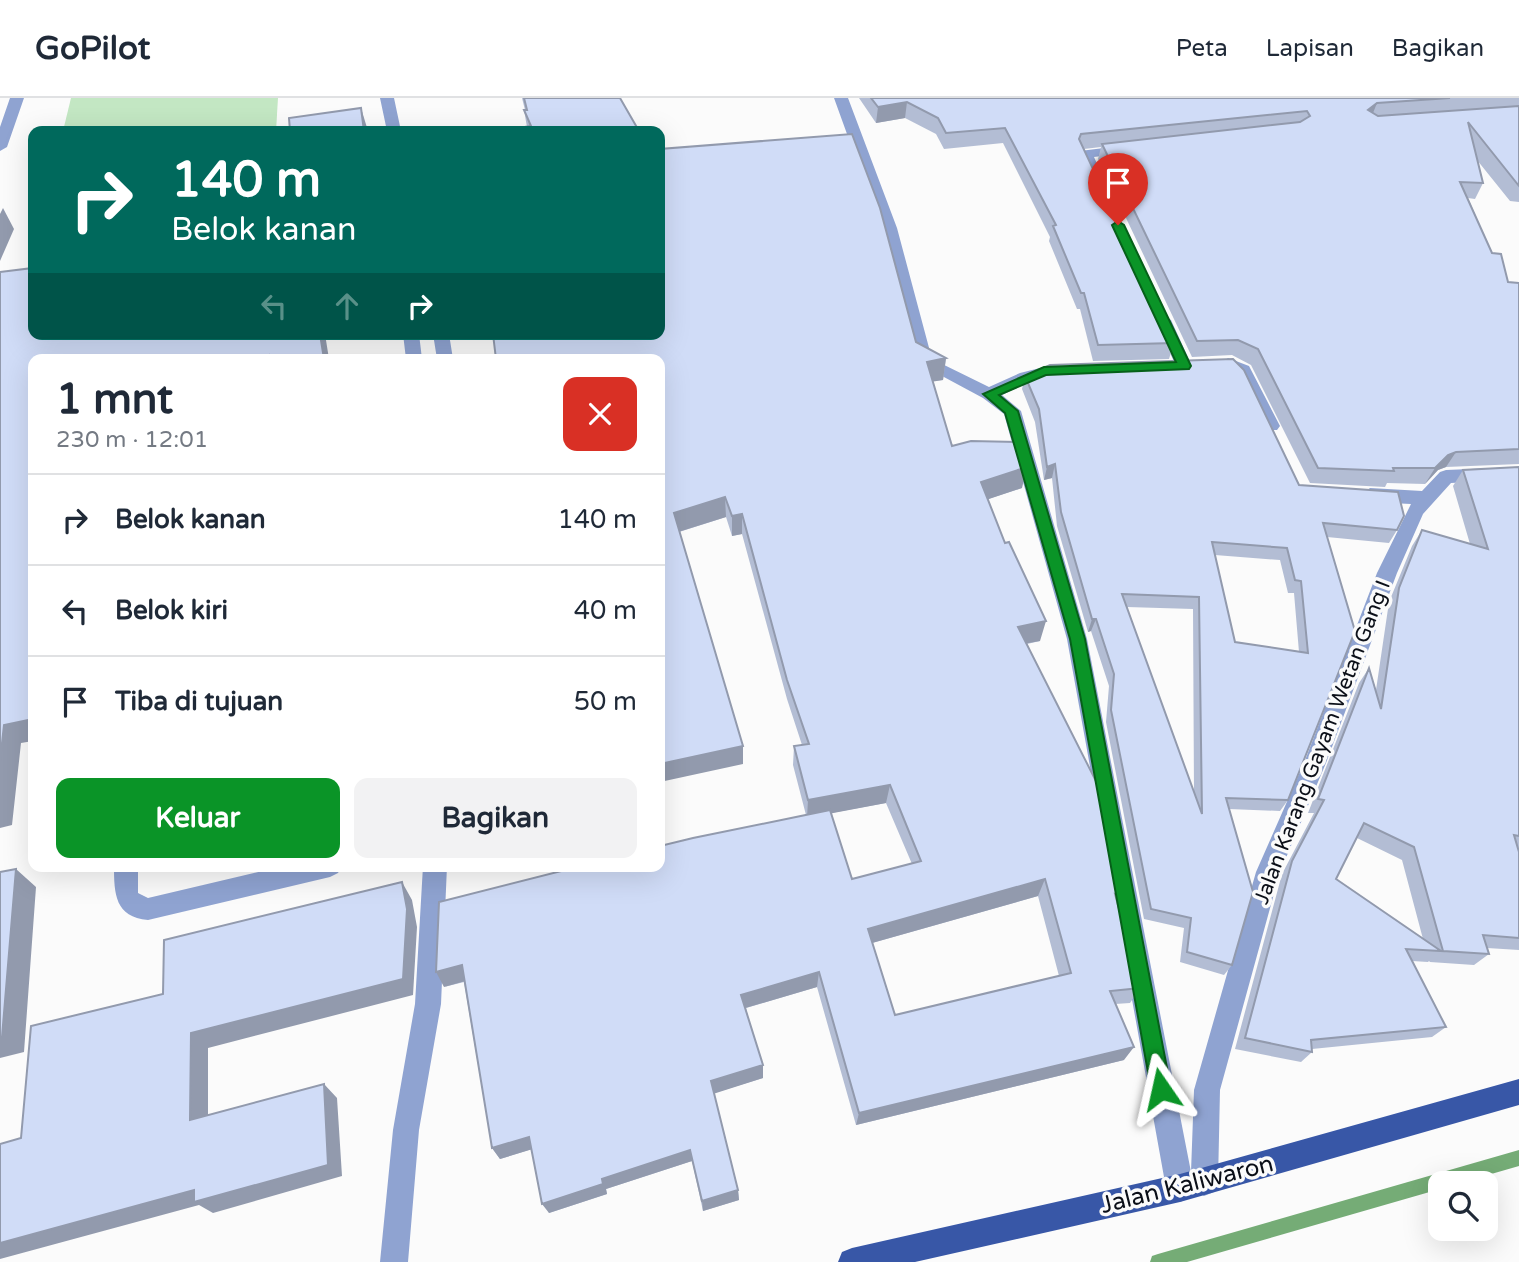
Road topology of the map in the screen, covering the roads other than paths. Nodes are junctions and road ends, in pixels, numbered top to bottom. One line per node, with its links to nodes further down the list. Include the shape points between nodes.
1 (17, 98): 5 (street)
2 (387, 98): 4 (street)
3 (841, 98): 10 (street, via 889,228 924,362)
4 (393, 126)
5 (0, 147)
6 (1150, 147): 7 (street, via 1085,154)
7 (1102, 191)
8 (1155, 304): 11 (street, via 1190,366 1232,364 1243,370)
9 (1067, 371): 10 (street, via 1044,371)
10 (989, 394): 19 (street, via 1012,411 1077,639 1115,852)
11 (1279, 443)
12 (1519, 473): 14 (street, via 1446,477)
13 (1352, 494): 14 (street)
14 (1422, 505): 19 (street, Jalan Karang Gayam Wetan Gang I, via 1387,573 1268,872 1207,1090)
15 (126, 872): 16 (street, via 126,897 137,908 148,909)
16 (305, 872)
17 (435, 872): 20 (street, via 428,1004 406,1130)
18 (1519, 1093): 19 (main road, Jalan Kaliwaron)
19 (1192, 1185): 21 (main road, Jalan Kaliwaron)
20 (394, 1262)
21 (852, 1262)

